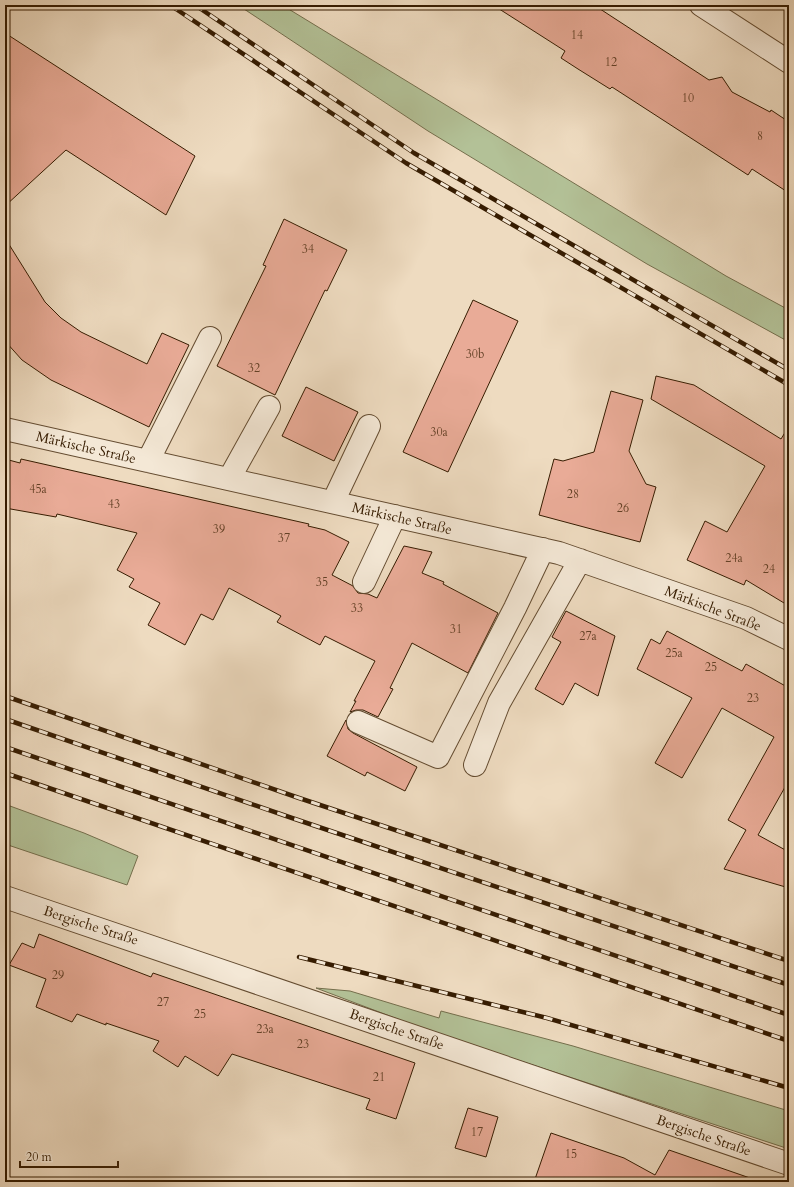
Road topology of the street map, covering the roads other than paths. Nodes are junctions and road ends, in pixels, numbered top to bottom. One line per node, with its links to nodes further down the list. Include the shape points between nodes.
1 (701, 5): 2 (street)
2 (789, 62)
3 (210, 338): 7 (street)
4 (269, 406): 8 (street)
5 (369, 426): 9 (street)
6 (5, 430): 7 (street, Märkische Straße)
7 (148, 461): 8 (street, Märkische Straße)
8 (229, 479): 9 (street, Märkische Straße)
9 (333, 502): 10 (street, Märkische Straße)
10 (395, 516): 11 (street, Märkische Straße); 13 (street)
11 (543, 549): 12 (street, Märkische Straße); 15 (street, via 438,756)
12 (580, 560): 14 (street, Märkische Straße, via 746,618); 16 (street, via 499,703)
13 (364, 582)
14 (789, 639)
15 (358, 722)
16 (475, 765)
17 (5, 897): 18 (street, Bergische Straße)
18 (789, 1164)

